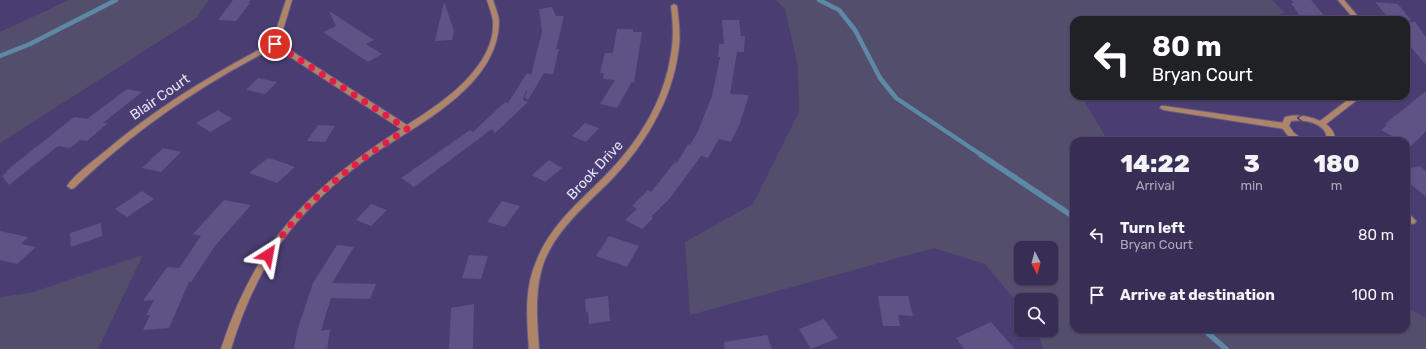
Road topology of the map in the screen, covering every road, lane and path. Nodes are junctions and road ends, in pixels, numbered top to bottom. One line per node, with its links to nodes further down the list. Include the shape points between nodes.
1 (289, 0): 6 (street)
2 (490, 0): 11 (street, via 496,30 487,57 462,89)
3 (1341, 0): 5 (street)
4 (674, 6): 16 (street, Brook Drive, via 677,34 675,55 671,76 653,118 634,147 609,177 565,220 541,261 531,298)
5 (1355, 16)
6 (275, 44): 11 (street); 14 (street, Blair Court, via 214,76 148,119 101,157)
7 (1353, 100): 9 (street)
8 (1164, 108): 10 (street)
9 (1321, 124): 10 (street, one-way to 10, via 1299,117 1288,120); 13 (street)
10 (1285, 126): 12 (street)
11 (407, 129): 15 (street, via 348,169 318,194 282,236 262,264 245,296 231,329)
12 (1294, 137)
13 (1332, 137)
14 (71, 186)
15 (226, 349)
16 (534, 349)

